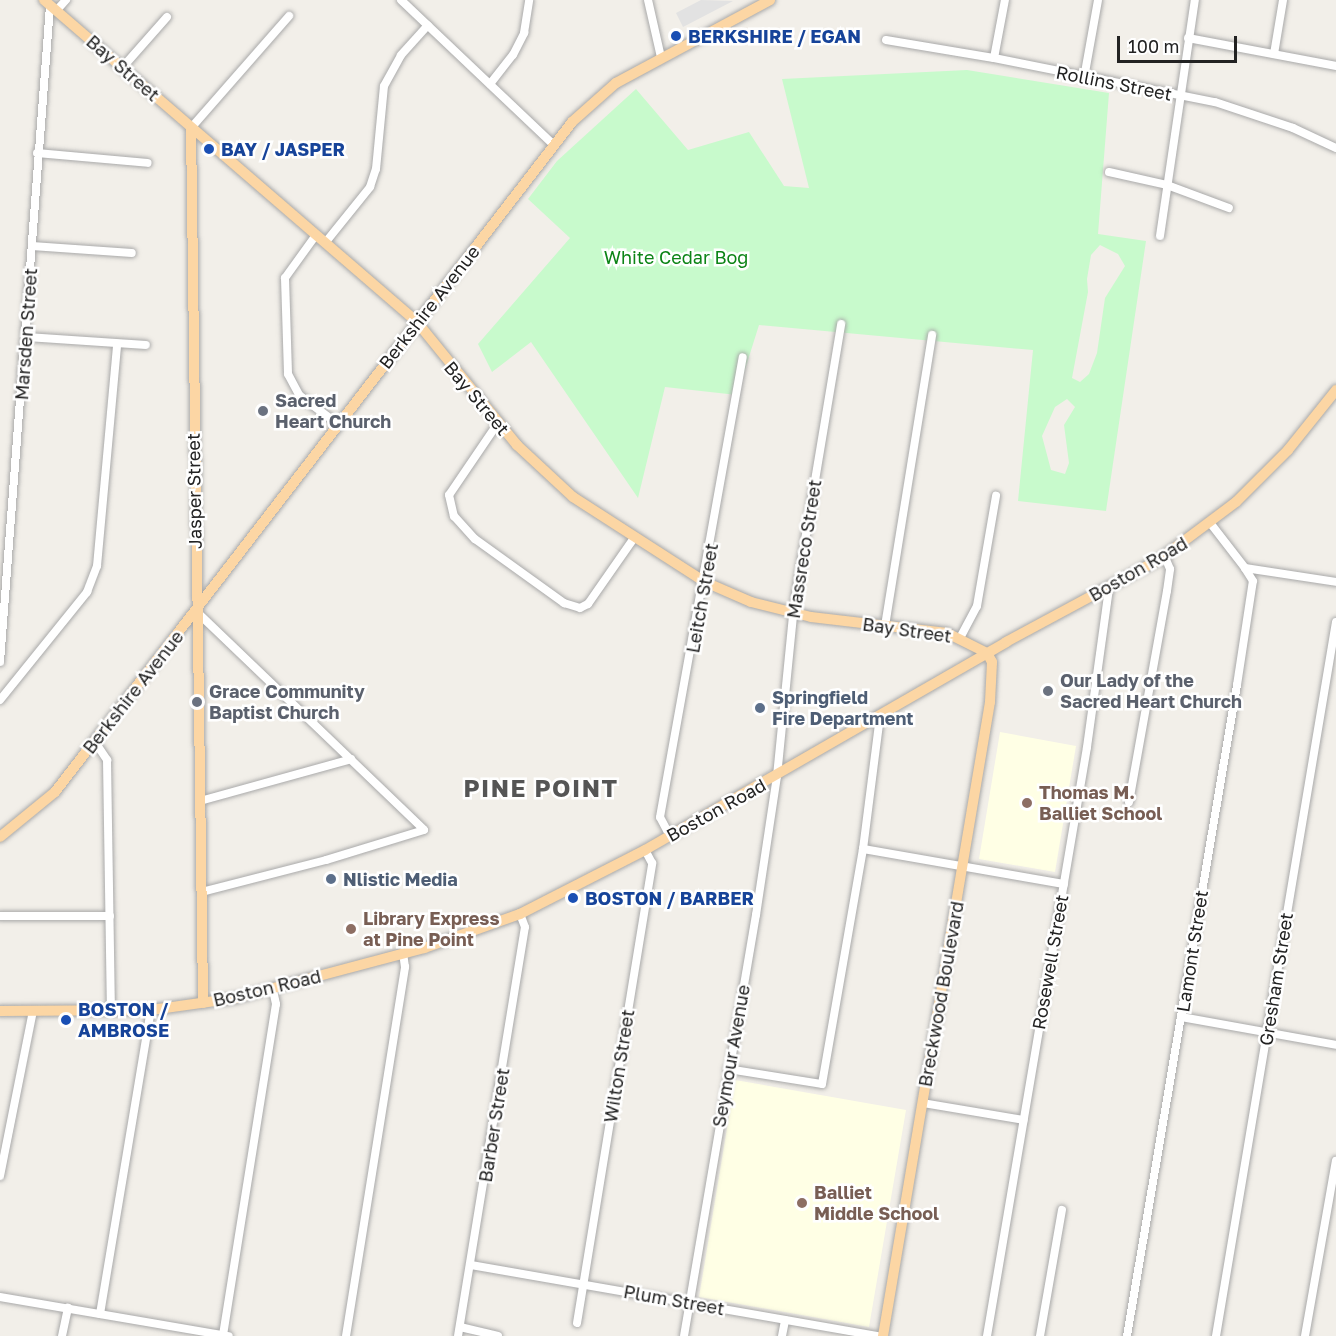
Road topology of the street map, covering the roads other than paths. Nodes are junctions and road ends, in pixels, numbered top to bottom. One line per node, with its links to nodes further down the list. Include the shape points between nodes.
1 (66, 0): 10 (street)
2 (401, 0): 13 (street)
3 (529, 0): 22 (street, via 524,33 513,55)
4 (648, 0): 17 (street)
5 (770, 0): 17 (main road, Berkshire Avenue)
6 (1005, 0): 18 (street)
7 (1098, 0): 21 (street)
8 (1195, 0): 14 (street)
9 (1283, 0): 16 (street)
10 (50, 6): 20 (main road, Bay Street); 27 (street, Marsden Street)
11 (289, 16): 24 (street)
12 (167, 17): 20 (street)
13 (428, 25): 22 (street); 34 (street, via 401,55 384,86 376,169 370,186)
14 (1188, 39): 16 (street); 23 (street)
15 (886, 40): 18 (street, Rollins Street)
16 (1274, 54): 19 (street)
17 (661, 57): 25 (main road, Berkshire Avenue, via 600,95)
18 (994, 58): 21 (street, Rollins Street)
19 (1336, 66)
20 (122, 68): 24 (main road, Bay Street)
21 (1084, 78): 23 (street, Rollins Street)
22 (490, 84): 25 (street)
23 (1182, 96): 26 (street, Rollins Street, via 1261,116); 30 (street)
24 (192, 128): 32 (main road, Bay Street); 55 (main road, Jasper Street)
25 (554, 145): 37 (main road, Berkshire Avenue)
26 (1336, 148)
27 (37, 153): 28 (street); 35 (street, Marsden Street)
28 (148, 164)
29 (1109, 172): 30 (street)
30 (1167, 185): 31 (street); 33 (street)
31 (1229, 208)
32 (316, 235): 34 (main road, Bay Street); 46 (street, via 285,278 288,374 299,394)
33 (1160, 236)
34 (325, 243): 37 (main road, Bay Street)
35 (32, 246): 36 (street); 40 (street, Marsden Street)
36 (132, 253)
37 (417, 322): 45 (main road, Bay Street); 46 (main road, Berkshire Avenue)
38 (841, 324): 56 (street, Massreco Street)
39 (932, 335): 58 (street)
40 (27, 337): 41 (street); 61 (street, Marsden Street)
41 (117, 345): 42 (street); 62 (street, via 97,566 87,592)
42 (146, 345)
43 (743, 357): 52 (street, Leitch Street)
44 (1336, 392): 48 (main road, Boston Road, via 1288,450)
45 (498, 423): 49 (main road, Bay Street, via 547,475); 49 (street, via 449,495 454,516 475,539 564,603 580,608 588,604)
46 (339, 424): 55 (main road, Berkshire Avenue)
47 (996, 496): 59 (street, via 977,606)
48 (1211, 524): 50 (main road, Boston Road); 51 (street)
49 (634, 538): 52 (main road, Bay Street)
50 (1165, 556): 54 (main road, Boston Road); 68 (street, via 1170,569 1167,591)
51 (1245, 568): 53 (street); 86 (street, Lamont Street, via 1253,580)
52 (705, 582): 56 (main road, Bay Street, via 751,602); 69 (street, Leitch Street, via 660,817)
53 (1336, 582)
54 (1109, 588): 60 (main road, Boston Road); 74 (street, Rosewell Street)
55 (196, 611): 64 (main road, Berkshire Avenue); 65 (street); 67 (main road, Jasper Street)
56 (793, 614): 58 (main road, Bay Street); 66 (street, Massreco Street)
57 (1336, 622): 87 (street, Gresham Street)
58 (885, 626): 59 (main road, Bay Street)
59 (960, 638): 60 (main road, Bay Street)
60 (987, 654): 63 (main road, Boston Road); 73 (main road, Breckwood Boulevard, via 993,678)
61 (0, 662)
62 (0, 700)
63 (880, 717): 66 (main road, Boston Road); 71 (street)
64 (95, 741): 70 (main road, Berkshire Avenue, via 55,792); 78 (street, via 107,760)
65 (351, 759): 67 (street); 75 (street, via 424,830)
66 (777, 776): 69 (main road, Boston Road); 89 (street, Seymour Avenue)
67 (201, 801): 75 (main road, Jasper Street)
68 (1130, 802)
69 (670, 836): 72 (main road, Boston Road)
70 (0, 837)
71 (863, 849): 73 (street); 89 (street, via 822,1084)
72 (645, 850): 76 (main road, Boston Road); 96 (street, Wilton Street, via 652,863)
73 (962, 866): 74 (street); 90 (main road, Breckwood Boulevard)
74 (1064, 884): 91 (street, Rosewell Street)
75 (201, 892): 81 (main road, Jasper Street)
76 (520, 914): 79 (main road, Boston Road); 95 (street, Barber Street, via 525,927)
77 (0, 916): 78 (street)
78 (110, 916): 82 (street)
79 (403, 953): 80 (main road, Boston Road); 108 (street, via 405,968)
80 (273, 990): 81 (main road, Boston Road); 107 (street, via 276,1004)
81 (203, 1003): 83 (main road, Boston Road)
82 (111, 1010): 83 (main road, Boston Road); 85 (main road, Boston Road)
83 (151, 1010): 100 (street)
84 (0, 1011): 85 (main road, Boston Road)
85 (33, 1011): 93 (street)
86 (1181, 1017): 87 (street); 116 (street, Lamont Street)
87 (1267, 1034): 88 (street); 117 (street, Gresham Street)
88 (1336, 1045)
89 (728, 1069): 98 (street, Seymour Avenue)
90 (923, 1103): 91 (street); 113 (main road, Breckwood Boulevard)
91 (1024, 1120): 114 (street, Rosewell Street)
92 (1336, 1161): 118 (street)
93 (0, 1176)
94 (1062, 1210): 115 (street)
95 (471, 1265): 96 (street, Plum Street); 104 (street, Barber Street)
96 (584, 1284): 98 (street, Plum Street); 102 (street, Wilton Street)
97 (0, 1297): 99 (street)
98 (690, 1303): 101 (street, Plum Street); 110 (street, Seymour Avenue)
99 (68, 1308): 100 (street); 105 (street)
100 (100, 1314): 103 (street)
101 (785, 1320): 111 (street); 112 (street, Plum Street)
102 (578, 1323)
103 (156, 1325): 106 (street); 107 (street)
104 (459, 1331): 109 (street)
105 (62, 1336)
106 (154, 1336)
107 (226, 1336)
108 (346, 1336)
109 (498, 1336)
110 (684, 1336)
111 (782, 1336)
112 (878, 1336)
113 (884, 1336)
114 (987, 1336)
115 (1040, 1336)
116 (1127, 1336)
117 (1216, 1336)
118 (1305, 1336)

